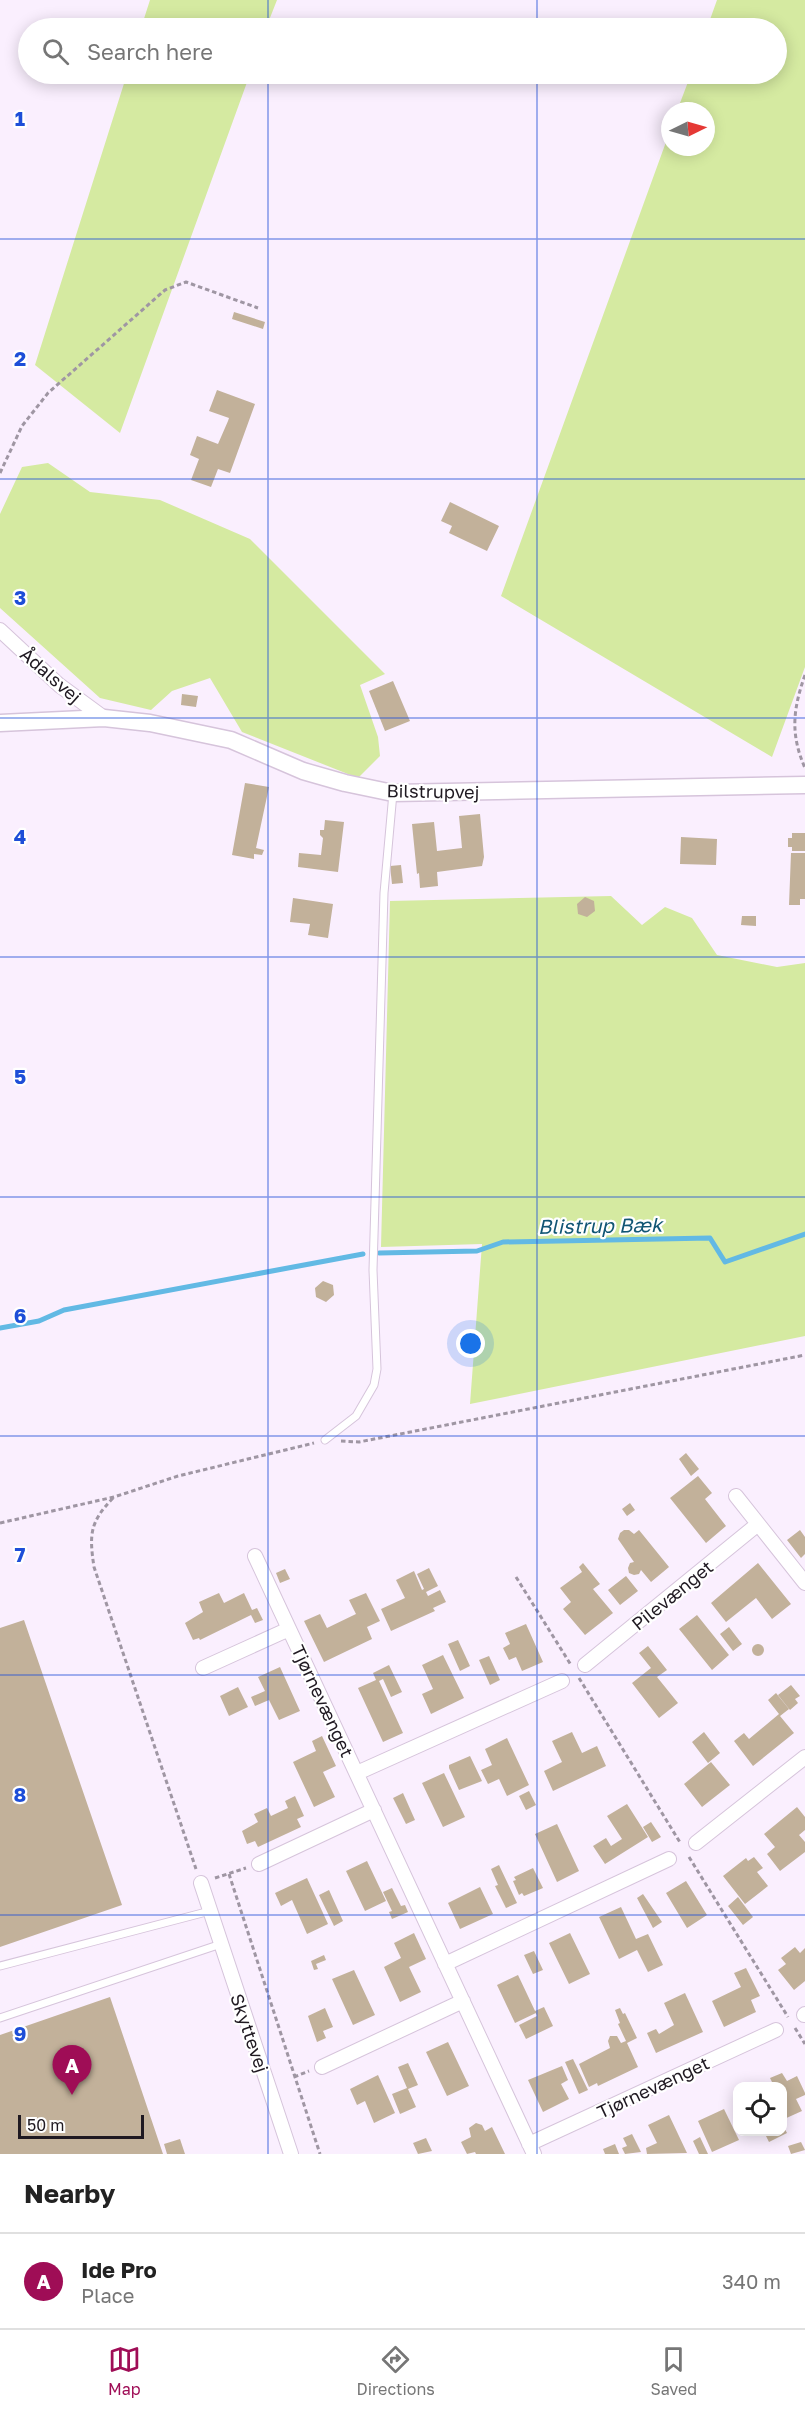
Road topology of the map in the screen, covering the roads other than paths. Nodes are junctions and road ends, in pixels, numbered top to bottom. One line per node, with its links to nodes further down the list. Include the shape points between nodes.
1 (0, 630): 2 (street, Ådalsvej, via 59,686)
2 (104, 718): 3 (street, Bilstrupvej); 5 (street, Bilstrupvej, via 231,740 303,771)
3 (0, 723)
4 (805, 785): 5 (street, Bilstrupvej)
5 (393, 793): 6 (lane, via 384,893 374,1247 377,1369 374,1385 356,1416)
6 (325, 1440)
7 (736, 1496): 8 (street)
8 (758, 1524): 10 (street); 13 (street, Pilevænget)
9 (255, 1556): 11 (street, Tjørnevænget)
10 (805, 1583)
11 (289, 1629): 12 (street, Tjørnevænget); 16 (street, Tjørnevænget)
12 (202, 1668)
13 (578, 1668)
14 (562, 1681): 16 (street, Tjørnevænget)
15 (805, 1757): 18 (street)
16 (357, 1773): 17 (street, Tjørnevænget)
17 (374, 1810): 20 (street); 24 (street, Tjørnevænget)
18 (696, 1843)
19 (669, 1859): 24 (street)
20 (258, 1864)
21 (201, 1883): 22 (street, Skyttevej)
22 (210, 1911): 23 (street, Skyttevej); 25 (lane)
23 (221, 1944): 27 (lane); 31 (street, Skyttevej)
24 (445, 1964): 26 (street, Tjørnevænget)
25 (0, 1966)
26 (463, 2001): 29 (street); 30 (street, Tjørnevænget)
27 (0, 2018)
28 (776, 2030): 30 (street, Tjørnevænget)
29 (322, 2067)
30 (532, 2149)
31 (291, 2154)

